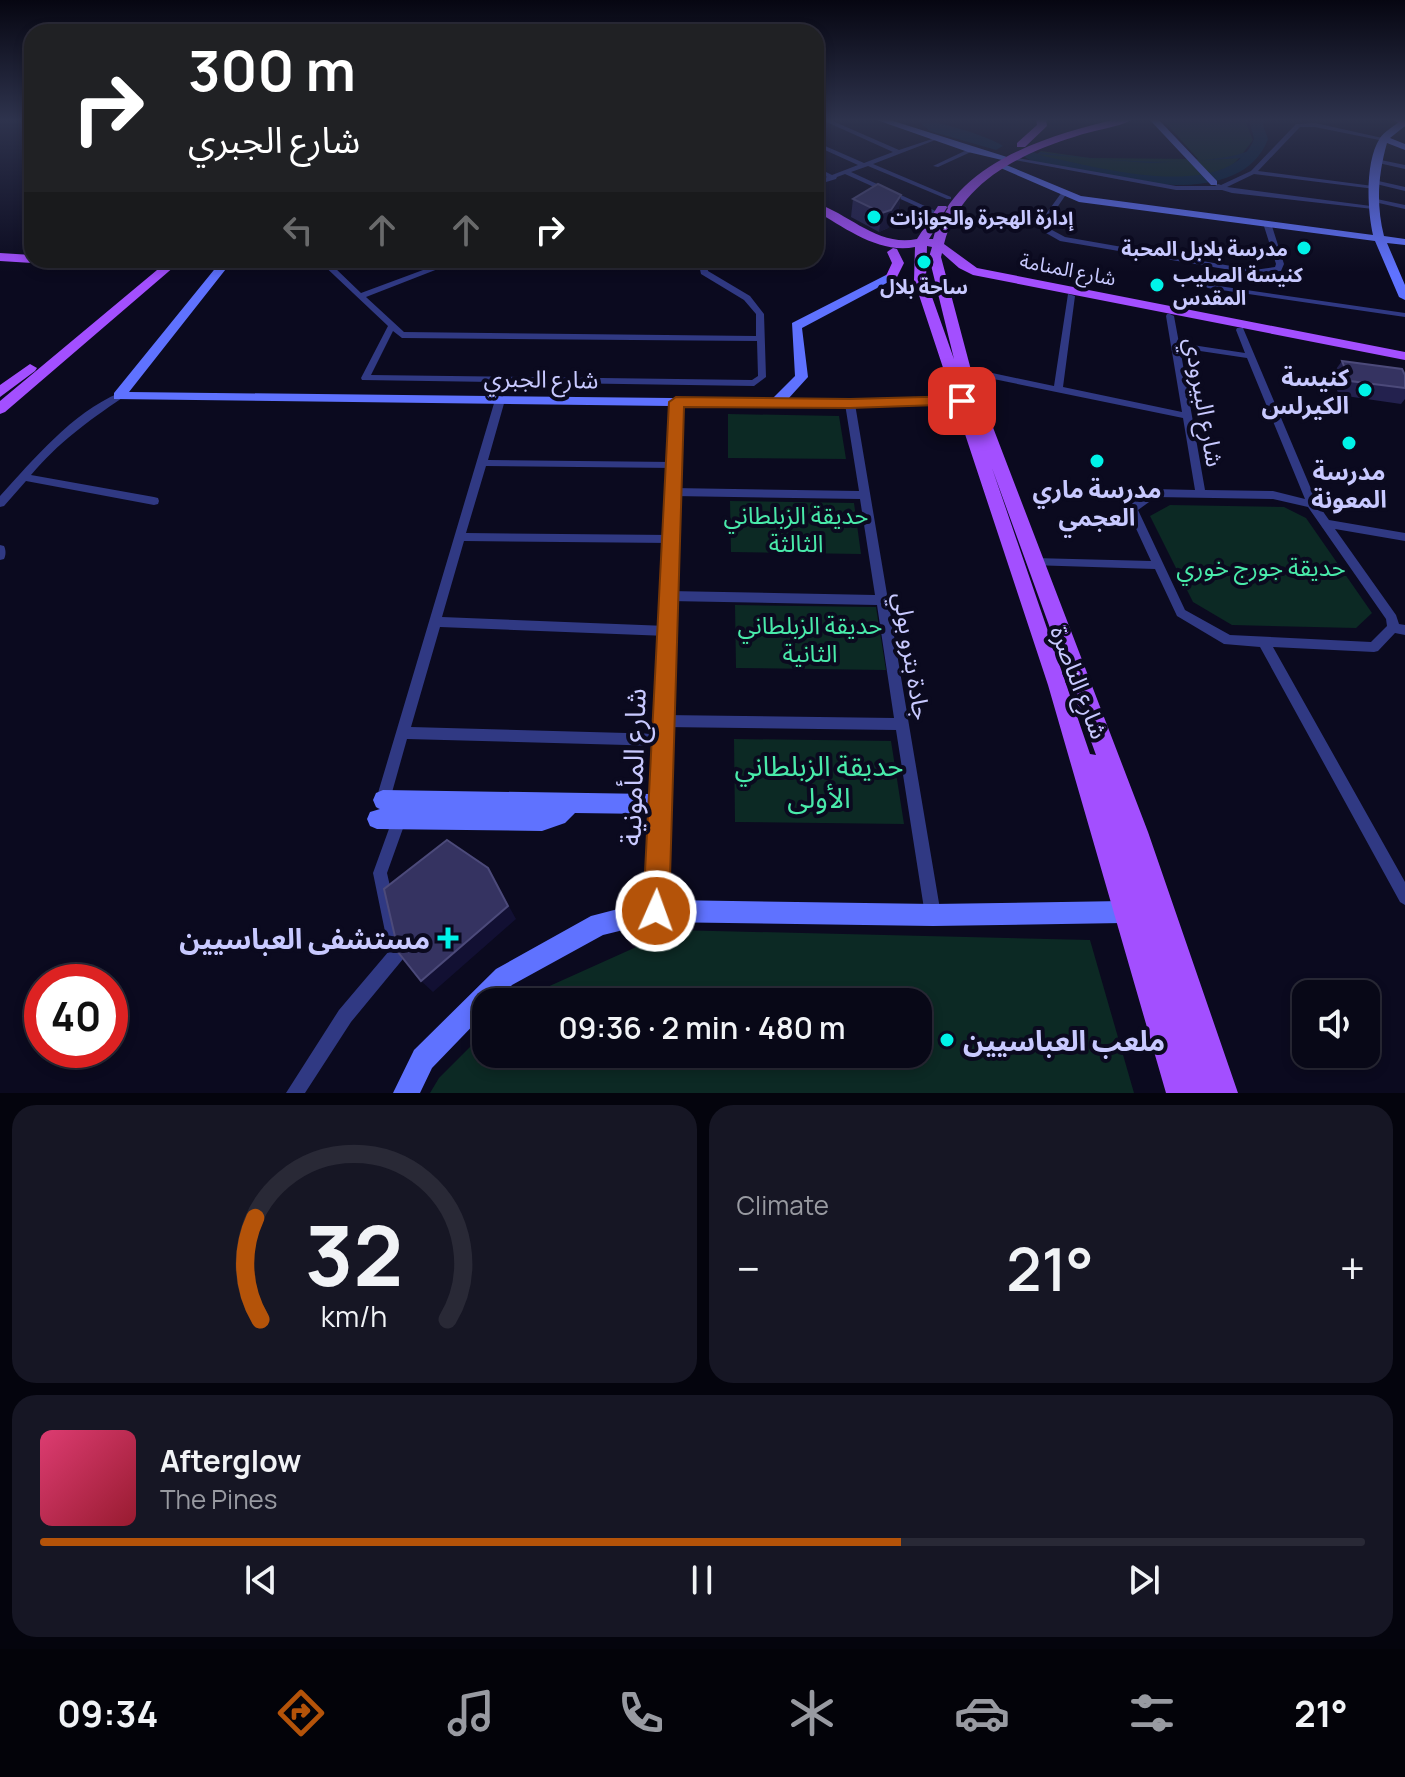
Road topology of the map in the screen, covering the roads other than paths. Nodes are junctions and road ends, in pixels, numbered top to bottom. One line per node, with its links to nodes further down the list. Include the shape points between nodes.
1 (854, 170): 11 (street)
2 (879, 170): 18 (street)
3 (986, 170): 18 (main road)
4 (994, 170): 27 (main road, via 958,201)
5 (1022, 170): 16 (street)
6 (1062, 170): 14 (street, via 1176,188)
7 (1203, 170): 14 (street)
8 (1375, 170): 17 (street)
9 (1253, 172): 14 (street); 17 (street)
10 (824, 173): 12 (street)
11 (847, 173): 12 (street); 21 (street)
12 (834, 178): 13 (street)
13 (824, 181)
14 (1217, 185): 17 (street)
15 (1405, 189): 17 (street)
16 (1064, 193): 23 (street, via 1125,207); 23 (street, via 1046,218 1049,231 1063,239 1254,272 1278,269 1280,264)
17 (1372, 194): 19 (street); 24 (street)
18 (949, 198): 21 (main road)
19 (1405, 207)
20 (824, 210): 25 (main road, via 884,242 904,247)
21 (938, 214): 25 (main road)
22 (824, 216): 28 (main road)
23 (1267, 223): 24 (street)
24 (1380, 239): 26 (street); 31 (street)
25 (920, 242): 27 (main road); 32 (main road)
26 (1405, 242)
27 (936, 244): 41 (main road, شارع الناصرة); 41 (main road, شارع المنامة, via 956,262)
28 (893, 252): 32 (main road); 40 (main road, via 898,263)
29 (0, 257): 30 (main road)
30 (24, 258)
31 (1388, 259): 33 (street); 45 (street)
32 (917, 266): 40 (main road); 41 (main road); 59 (main road, شارع الناصرة)
33 (1405, 266)
34 (152, 268): 56 (main road)
35 (167, 268): 63 (main road)
36 (222, 268): 57 (street)
37 (330, 268): 43 (street)
38 (435, 268): 43 (street)
39 (704, 268): 50 (street, via 747,298 760,314)
40 (892, 276): 61 (street, via 796,326 802,377)
41 (959, 279): 44 (main road, شارع المنامة); 53 (main road, شارع المنامة); 54 (main road, شارع الناصرة)
42 (1208, 286): 46 (street)
43 (360, 296): 48 (street)
44 (1071, 296): 47 (main road, شارع المنامة); 55 (street)
45 (1405, 297)
46 (1405, 315)
47 (1170, 316): 49 (main road, شارع المنامة); 51 (street, شارع البيرودي)
48 (392, 326): 50 (street, via 402,335); 50 (street, via 365,378 754,383 762,377)
49 (1240, 330): 52 (street); 53 (main road, شارع المنامة)
50 (761, 339)
51 (1175, 345): 52 (street); 64 (street, شارع البيرودي)
52 (1251, 356): 73 (street)
53 (1405, 359)
54 (964, 370): 55 (street); 80 (main road, شارع الناصرة)
55 (1058, 389): 64 (street)
56 (0, 392)
57 (119, 396): 58 (street, شارع الجبري); 67 (street, via 78,423)
58 (500, 400): 60 (street, شارع الجبري); 65 (street)
59 (962, 401): 62 (street, شارع الجبري); 88 (main road, شارع الناصرة)
60 (676, 402): 61 (street, شارع الجبري); 66 (street, شارع المأمونية)
61 (776, 403): 62 (street, شارع الجبري)
62 (850, 404): 70 (street, جادة بترو بولي)
63 (0, 409)
64 (1188, 416): 69 (street, شارع البيرودي)
65 (481, 463): 66 (street); 75 (street)
66 (674, 465): 68 (street, شارع المأمونية)
67 (25, 477): 71 (street); 72 (street)
68 (673, 492): 70 (street); 77 (street, شارع المأمونية)
69 (1201, 494): 73 (street, via 1273,495); 81 (street, via 1154,493 1132,509)
70 (865, 495): 83 (street, جادة بترو بولي)
71 (154, 501)
72 (0, 503)
73 (1312, 504): 74 (street)
74 (1326, 523): 76 (street); 85 (street)
75 (459, 537): 77 (street); 84 (street)
76 (1405, 537)
77 (671, 539): 82 (street, شارع المأمونية)
78 (0, 549): 79 (street)
79 (0, 556)
80 (1034, 562): 81 (street); 104 (main road, شارع الناصرة, via 1136,832)
81 (1158, 565): 87 (street, via 1181,613 1228,640)
82 (669, 596): 83 (street); 86 (street, شارع المأمونية)
83 (882, 600): 89 (street, جادة بترو بولي)
84 (436, 622): 86 (street); 91 (street)
85 (1399, 629): 87 (street, via 1374,647)
86 (667, 631): 90 (street, شارع المأمونية)
87 (1264, 642): 96 (street)
88 (1058, 685): 102 (main road, شارع الناصرة); 103 (main road, via 1111,817)
89 (902, 724): 90 (street); 99 (street, جادة بترو بولي)
90 (663, 730): 91 (street); 93 (street, شارع المأمونية)
91 (403, 733): 94 (street)
92 (570, 803): 93 (street); 94 (street); 95 (street, via 558,816 542,821)
93 (660, 804): 97 (street, شارع المأمونية)
94 (380, 810): 95 (street)
95 (399, 820): 100 (street, via 380,873 397,953 345,1016)
96 (1405, 897)
97 (656, 911): 99 (street); 101 (street, via 599,924 504,977 423,1059)
98 (1123, 912): 99 (street)
99 (933, 915)
100 (295, 1093)
101 (406, 1093)
102 (1180, 1093)
103 (1205, 1093)
104 (1224, 1093)

